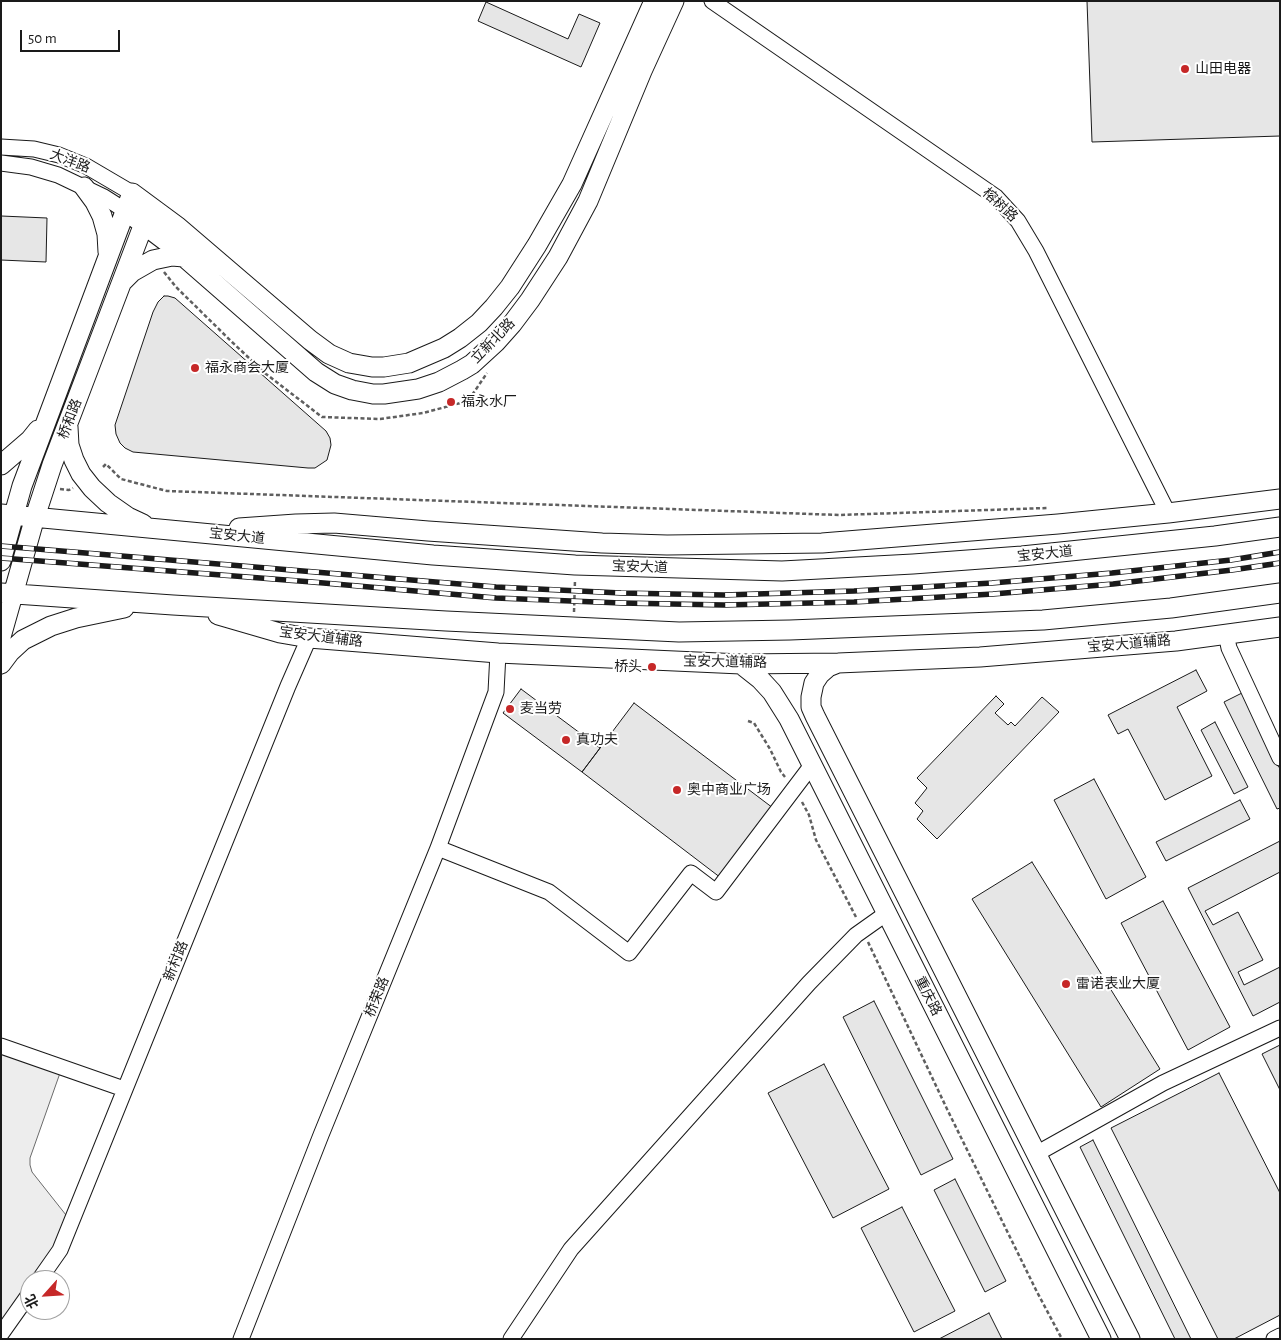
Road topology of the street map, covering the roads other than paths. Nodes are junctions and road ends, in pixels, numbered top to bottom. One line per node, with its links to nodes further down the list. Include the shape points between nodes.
1 (654, 1): 8 (main road, 立新北路, via 572,184 538,246 510,287 479,323 444,348 416,360 372,367 329,354)
2 (674, 1): 11 (main road, 立新北路, via 588,202 558,257 530,300 496,342 472,364 451,376 418,389 394,393 373,394 343,387 316,372)
3 (712, 1): 18 (street, 榕树路, via 996,197 1018,221)
4 (1, 147): 7 (street, 大洋路, via 34,149 59,155 86,166)
5 (1, 164): 6 (street, 大洋路, via 46,171)
6 (84, 187): 9 (street, 大洋路); 12 (main road, via 102,216 108,243)
7 (132, 193): 8 (main road, 立新北路); 9 (main road, 桥和路)
8 (150, 206): 10 (main road, 桥和路)
9 (126, 211): 10 (main road, 立新北路); 12 (main road, 桥和路)
10 (144, 224): 11 (main road, 立新北路); 13 (main road, 桥和路)
11 (184, 257): 13 (main road, via 166,256 153,260 132,272)
12 (107, 260): 14 (main road, 桥和路)
13 (121, 284): 15 (main road, 桥和路)
14 (49, 414): 16 (main road, via 30,440); 19 (main road, 桥和路)
15 (68, 424): 20 (main road, 桥和路); 22 (main road, via 74,460 92,488 121,512)
16 (1, 465)
17 (1280, 499): 18 (main road)
18 (1168, 513): 23 (main road, via 802,543 667,545 584,542 334,523)
19 (8, 514): 20 (main road, 宝安大道); 24 (main road, 桥和路)
20 (35, 517): 22 (main road, 宝安大道); 26 (main road, 桥和路)
21 (1280, 527): 23 (main road, 宝安大道, via 1022,556 782,571 565,564)
22 (151, 528): 23 (main road, 宝安大道)
23 (185, 531)
24 (1, 561)
25 (1280, 593): 28 (main road, via 1171,608 1043,620 679,632)
26 (7, 594): 27 (main road); 31 (main road, 桥和路)
27 (145, 603): 28 (main road); 35 (main road, via 51,626 23,640)
28 (173, 605): 32 (main road, 宝安大道辅路)
29 (1280, 628): 30 (main road, 宝安大道辅路)
30 (1226, 634): 34 (main road, 宝安大道辅路, via 980,657); 37 (street, via 1229,648)
31 (1, 637)
32 (309, 638): 33 (main road, 宝安大道辅路); 45 (street, 新村路)
33 (498, 653): 36 (main road, 宝安大道辅路); 41 (street, 桥荣路, via 496,692)
34 (838, 663): 36 (main road, 宝安大道辅路); 39 (main road, 重庆路, via 828,667 814,683 811,707)
35 (1, 664)
36 (741, 664): 38 (main road, 重庆路, via 772,692)
37 (1280, 758)
38 (812, 765): 40 (main road, 重庆路); 41 (street, via 716,892 691,873 629,953 549,892)
39 (860, 805): 40 (main road); 46 (main road, 重庆路)
40 (838, 817): 42 (main road, 重庆路)
41 (438, 848): 51 (street, 桥荣路)
42 (887, 913): 52 (street, via 856,935 810,983 571,1249); 53 (main road, 重庆路)
43 (1280, 1028): 46 (street, via 1163,1083)
44 (1, 1046): 45 (street)
45 (124, 1089): 47 (street, 新村路, via 60,1250)
46 (1036, 1154): 54 (main road, 重庆路)
47 (46, 1270)
48 (20, 1307): 49 (street)
49 (1, 1334)
50 (1280, 1336): 55 (street)
51 (241, 1339)
52 (511, 1339)
53 (1101, 1339)
54 (1130, 1339)
55 (1274, 1339)

